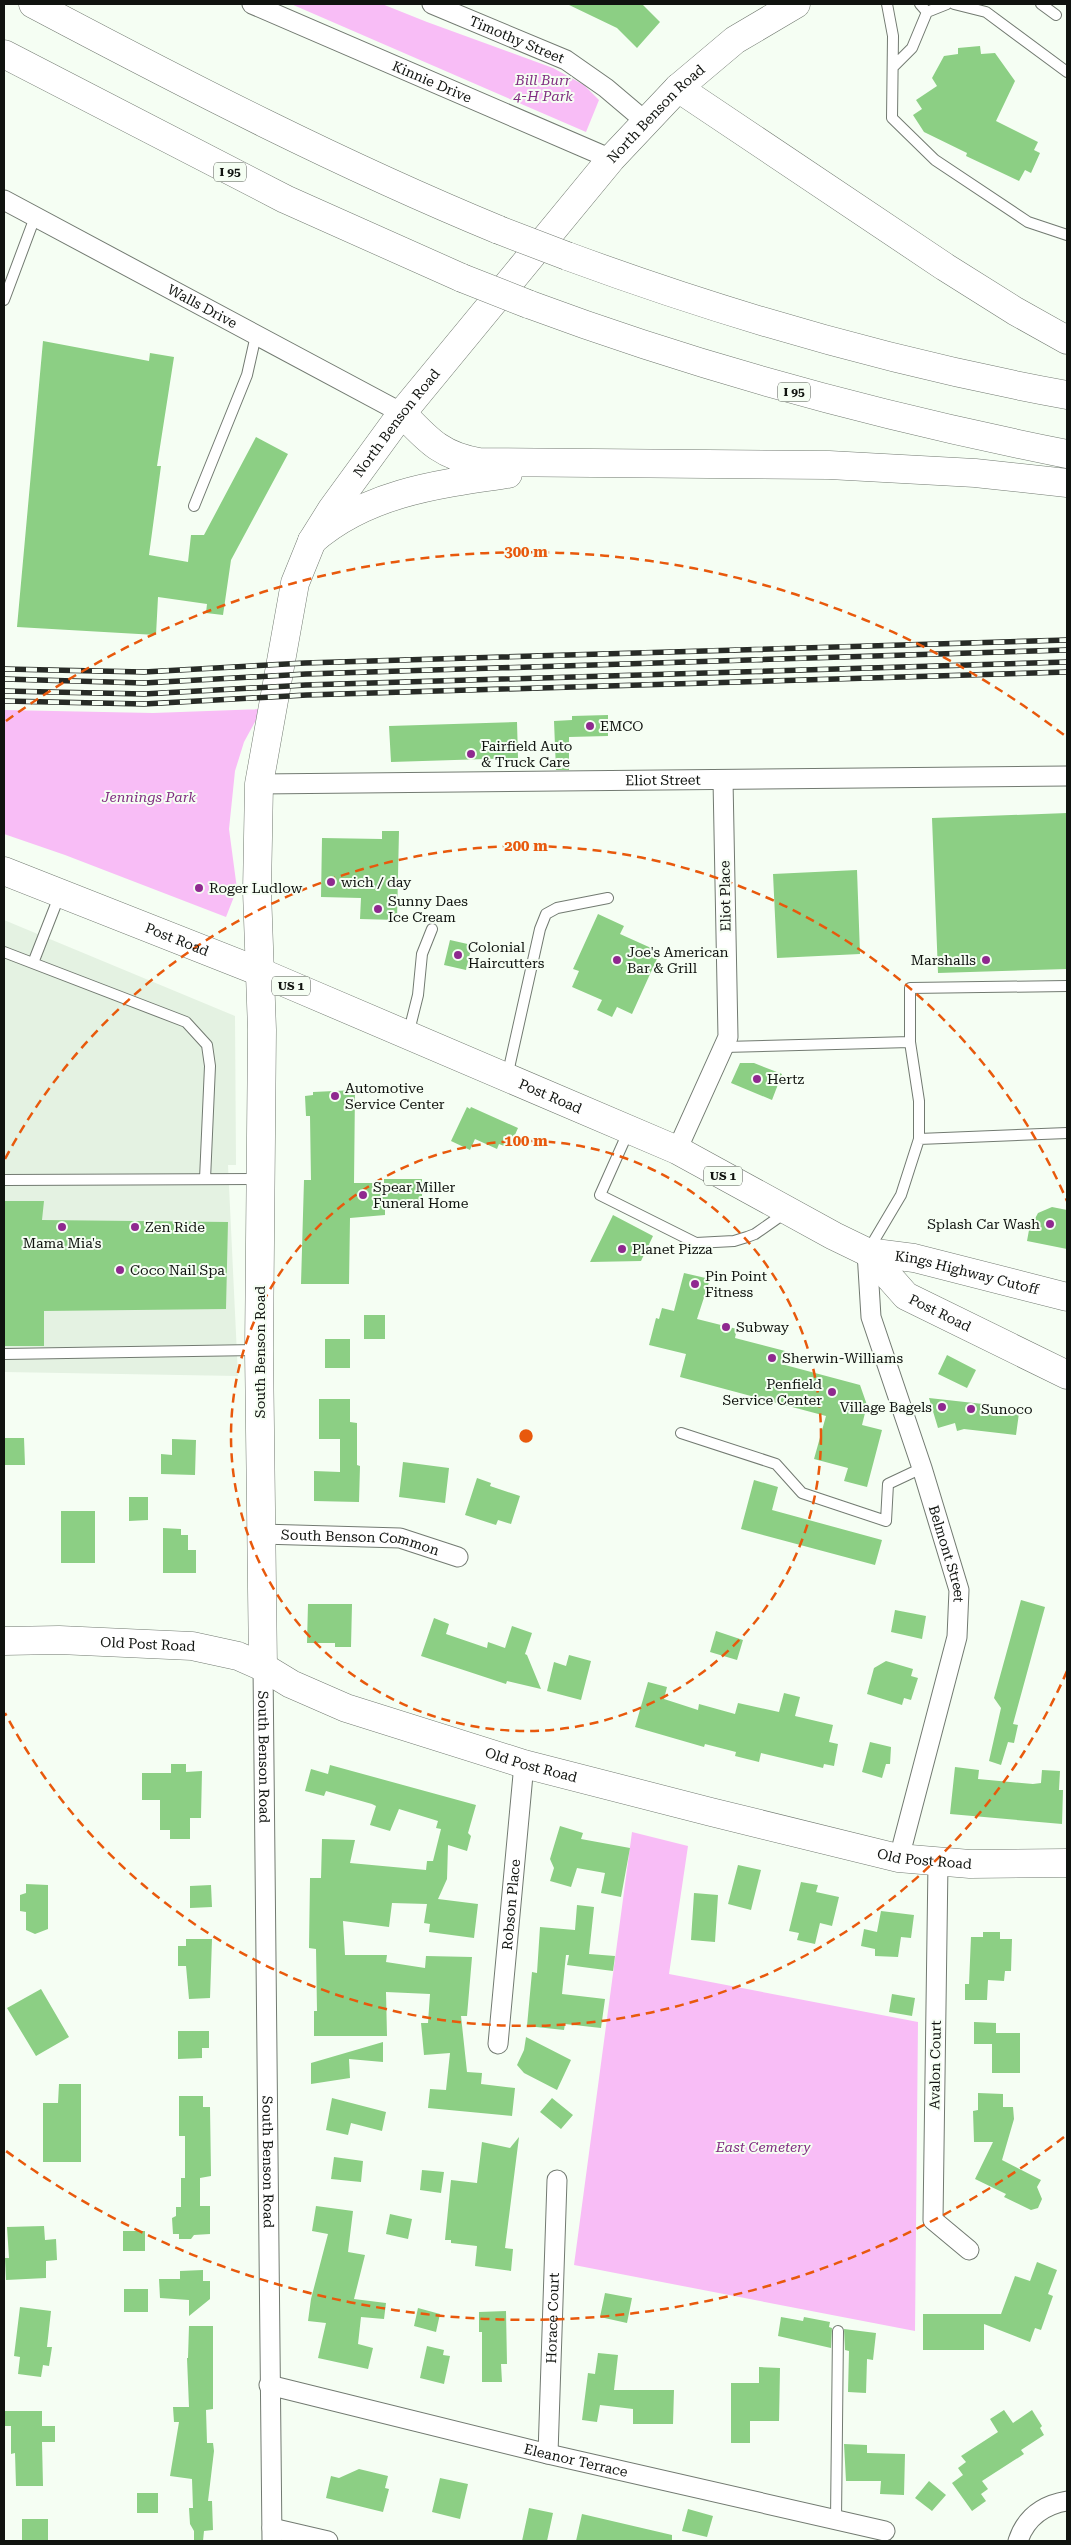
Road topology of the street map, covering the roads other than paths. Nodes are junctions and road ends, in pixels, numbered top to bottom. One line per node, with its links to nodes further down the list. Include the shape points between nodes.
1 (32, 4): 16 (main road)
2 (62, 4): 16 (main road)
3 (252, 4): 20 (street, Kinnie Drive)
4 (432, 4): 18 (street, Timothy Street, via 566,60)
5 (796, 4): 17 (main road, North Benson Road, via 735,40)
6 (887, 4): 13 (lane, via 893,36)
7 (948, 4): 10 (lane)
8 (954, 4): 15 (lane, via 986,12)
9 (1041, 4): 11 (lane)
10 (923, 8): 13 (lane, via 912,48)
11 (1056, 15)
12 (4, 54): 19 (main road, I 95)
13 (893, 67): 23 (lane, via 892,118 935,160 1028,222)
14 (4, 68): 19 (main road)
15 (1067, 72)
16 (177, 79): 27 (main road, bridge, via 367,174 567,256 697,302 816,337 971,376)
17 (678, 88): 18 (main road, North Benson Road); 26 (main road, via 945,267)
18 (645, 121): 20 (main road, North Benson Road)
19 (156, 134): 29 (main road, I 95, bridge, via 293,203 462,278 658,350 798,393 931,426)
20 (611, 159): 28 (main road, North Benson Road)
21 (4, 200): 22 (street, Walls Drive)
22 (35, 217): 24 (lane); 25 (street, Walls Drive)
23 (1067, 235)
24 (4, 300)
25 (256, 335): 28 (street, Walls Drive); 32 (lane, via 247,375)
26 (1067, 340)
27 (1067, 395)
28 (402, 413): 30 (main road, via 440,449 464,459); 33 (main road, North Benson Road)
29 (1067, 454)
30 (613, 463): 31 (main road, via 884,467); 33 (main road, via 523,472 405,492 348,513)
31 (1067, 483)
32 (194, 506)
33 (312, 541): 36 (main road, North Benson Road, via 295,583)
34 (1067, 776): 35 (street, Eliot Street)
35 (723, 780): 36 (street, Eliot Street); 47 (street, Eliot Place, via 728,1037)
36 (259, 784): 43 (main road, North Benson Road, via 257,891)
37 (4, 871): 38 (main road, Post Road / US 1)
38 (61, 892): 42 (lane); 43 (main road, Post Road / US 1)
39 (608, 898): 48 (lane, via 557,908 546,914)
40 (432, 929): 45 (lane, via 422,954 418,994)
41 (4, 952): 42 (lane)
42 (33, 963): 53 (lane, via 186,1022 207,1045 210,1066)
43 (260, 972): 45 (main road, Post Road / US 1); 54 (main road, South Benson Road)
44 (1067, 986): 46 (lane, via 910,988)
45 (408, 1035): 48 (main road, Post Road / US 1)
46 (910, 1042): 47 (lane); 51 (lane, via 919,1101)
47 (724, 1047): 52 (street, Eliot Place)
48 (507, 1078): 49 (main road, Post Road / US 1)
49 (629, 1130): 52 (main road, Post Road / US 1); 56 (lane, via 600,1195 696,1243 747,1237)
50 (1067, 1133): 51 (lane)
51 (919, 1138): 57 (lane, via 901,1195)
52 (676, 1150): 56 (main road, Post Road / US 1)
53 (205, 1179): 54 (lane); 55 (lane)
54 (260, 1179): 59 (main road, South Benson Road)
55 (4, 1180)
56 (788, 1211): 57 (main road, Post Road / US 1)
57 (867, 1252): 58 (main road, Kings Highway Cutoff / US 1, via 914,1258); 61 (main road, Post Road / US 1, via 906,1296); 63 (street, Belmont Street, via 871,1317)
58 (1067, 1297)
59 (259, 1350): 60 (lane); 64 (main road, South Benson Road)
60 (4, 1354)
61 (1067, 1375)
62 (681, 1433): 63 (lane, via 776,1464 802,1493 886,1521 888,1484)
63 (922, 1468): 69 (street, Belmont Street, via 959,1590 959,1607 957,1637 944,1693)
64 (261, 1534): 65 (street, South Benson Common, via 400,1538); 67 (main road, South Benson Road)
65 (458, 1556)
66 (4, 1641): 67 (main road, Old Post Road, via 192,1646 238,1656)
67 (264, 1667): 68 (main road, Old Post Road, via 290,1684 346,1708); 76 (street, South Benson Road)
68 (524, 1764): 69 (main road, Old Post Road); 72 (street, Robson Place)
69 (899, 1858): 70 (main road, Old Post Road)
70 (938, 1863): 71 (main road, Old Post Road); 74 (street, Avalon Court, via 933,2220)
71 (1067, 1863)
72 (498, 2044)
73 (556, 2180): 77 (street, Horace Court)
74 (969, 2250)
75 (838, 2331): 79 (lane)
76 (268, 2385): 77 (street, Eleanor Terrace); 81 (street, South Benson Road)
77 (548, 2454): 79 (street, Eleanor Terrace)
78 (1067, 2501): 83 (street, via 1038,2511 1026,2524)
79 (836, 2520): 80 (street, Eleanor Terrace)
80 (885, 2531)
81 (272, 2535): 82 (street)
82 (328, 2541)
83 (1018, 2541)

